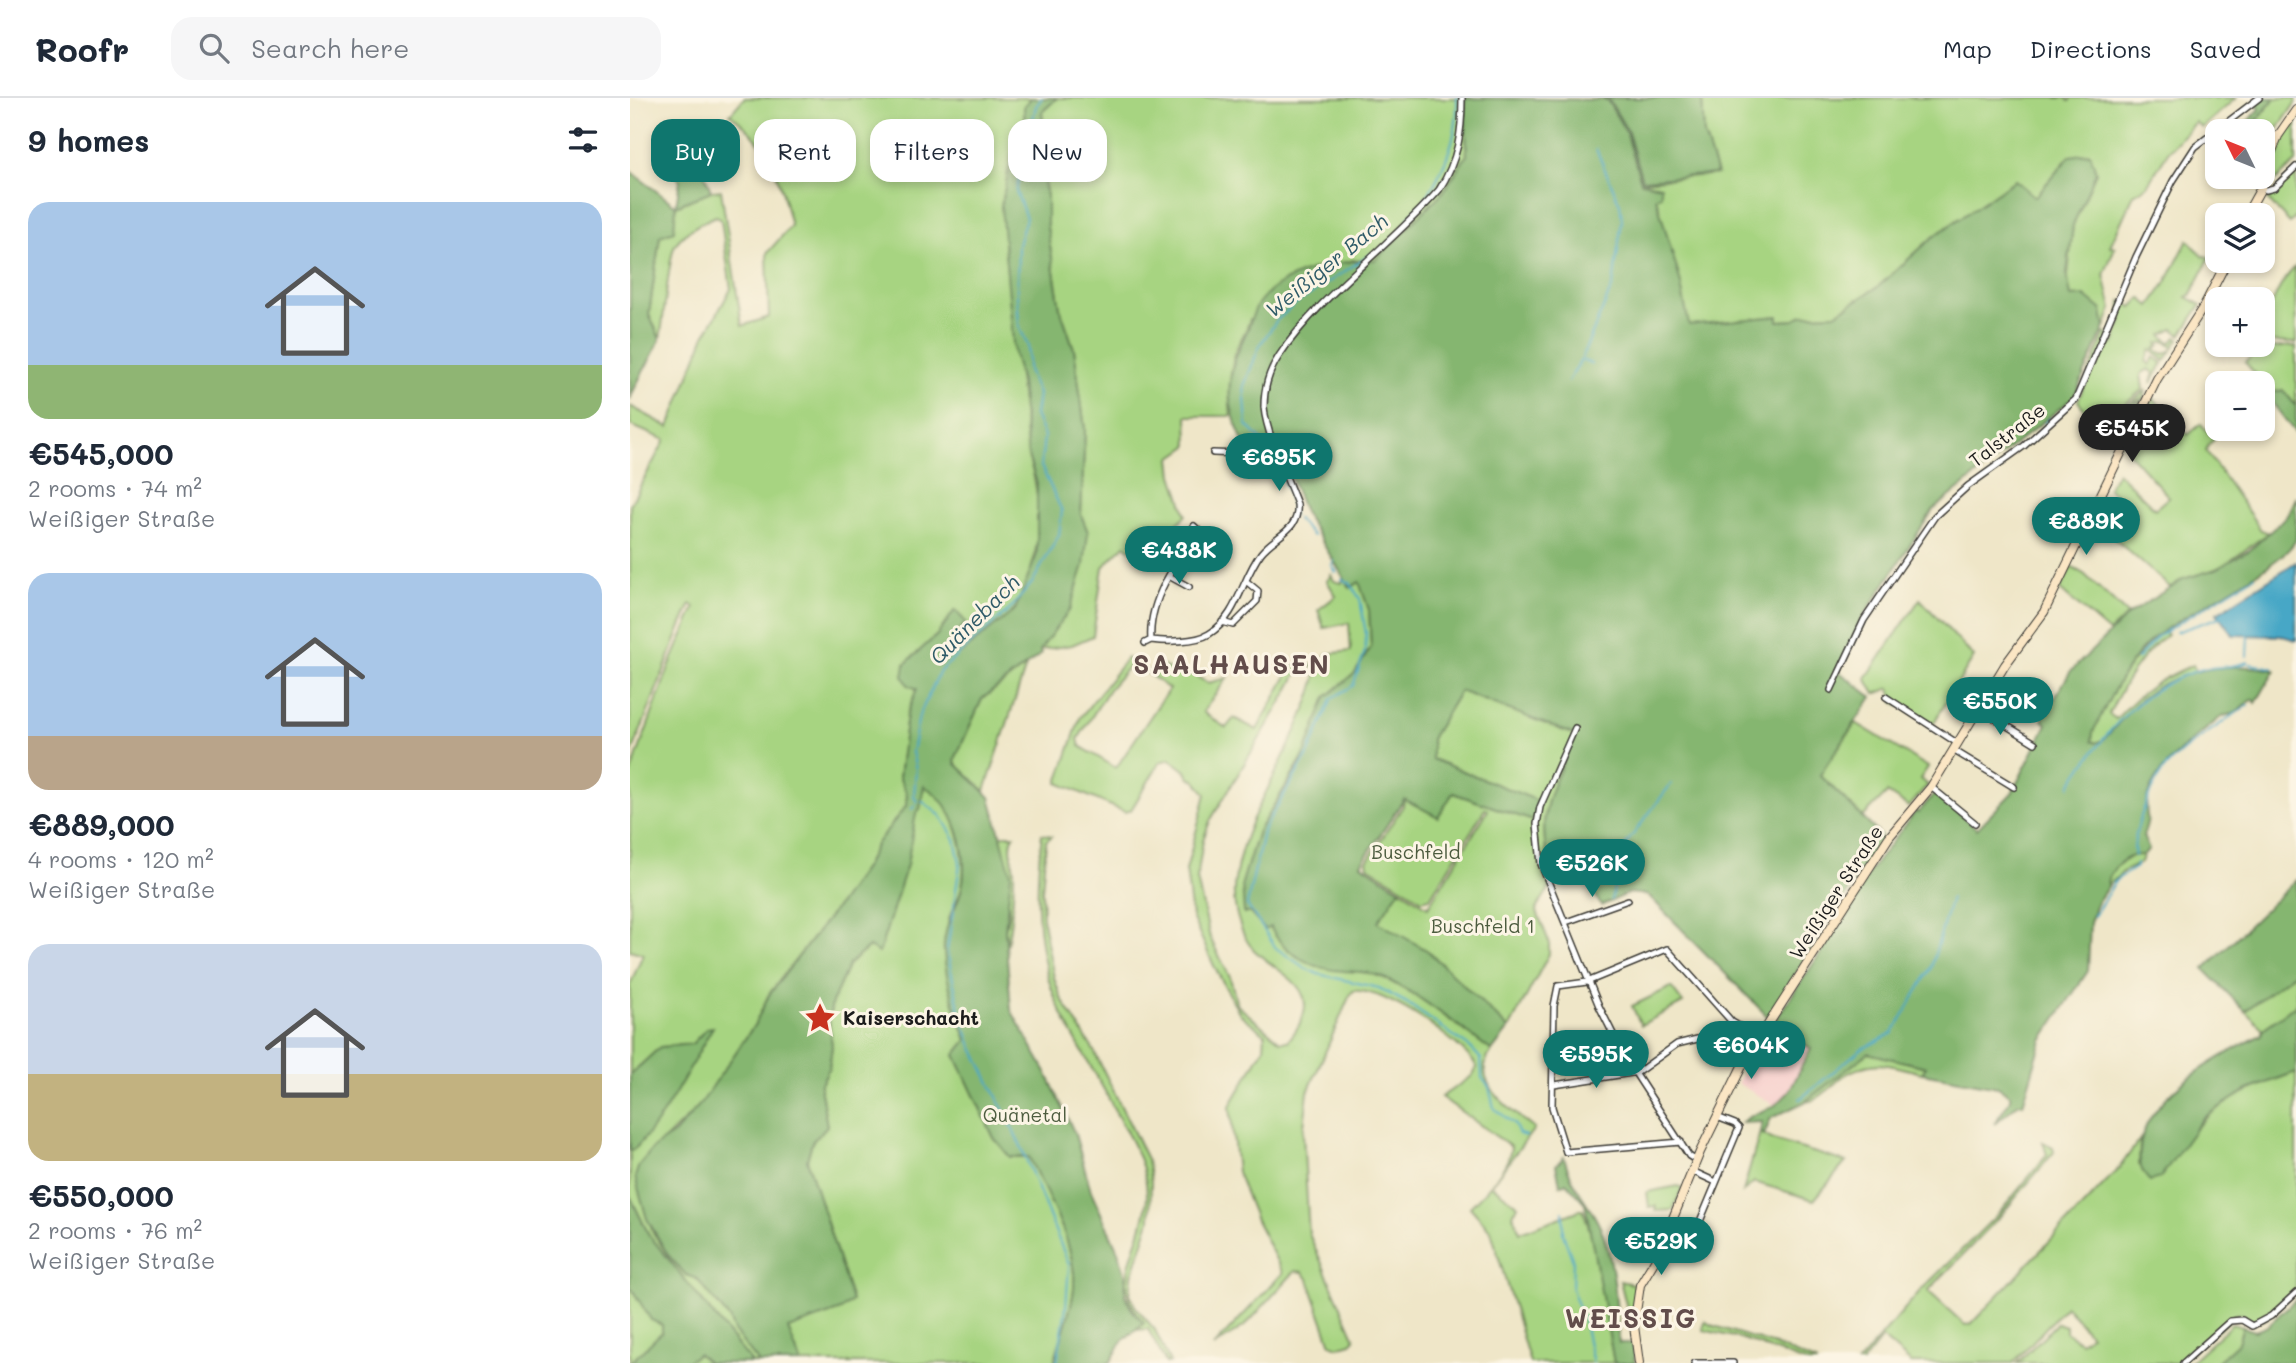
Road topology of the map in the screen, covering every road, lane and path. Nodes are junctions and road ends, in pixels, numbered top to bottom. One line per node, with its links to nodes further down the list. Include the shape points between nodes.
1 (1462, 98): 11 (street, via 1460,147 1439,190 1308,321 1269,373 1265,407)
2 (2259, 98): 19 (street, Talstraße, via 2195,147 2173,181 2076,399 1935,516 1864,620)
3 (2296, 110): 4 (street)
4 (2275, 143)
5 (2296, 167): 6 (street)
6 (2275, 187)
7 (2264, 189): 8 (street)
8 (2254, 203)
9 (2221, 273): 21 (street, Weißiger Straße, via 2157,379 2044,612)
10 (1213, 453): 11 (street)
11 (1274, 453): 16 (street, via 1285,469 1297,514 1287,532 1262,551)
12 (1194, 526): 13 (street)
13 (1200, 534): 14 (street); 15 (street)
14 (1214, 546)
15 (1169, 576): 17 (street); 18 (street, via 1148,642 1201,638)
16 (1246, 580): 18 (street); 18 (street, via 1258,591 1257,601 1233,625)
17 (1189, 587)
18 (1222, 622)
19 (1831, 690)
20 (1886, 697): 24 (street)
21 (1978, 708): 23 (street); 24 (street, Weißiger Straße)
22 (1575, 728): 29 (street, via 1543,799 1537,824 1541,864)
23 (2035, 743)
24 (1955, 747): 25 (street, Weißiger Straße); 26 (street)
25 (1931, 787): 27 (street); 33 (street, Weißiger Straße, via 1889,837)
26 (2014, 787)
27 (1975, 823)
28 (1628, 901): 29 (street)
29 (1566, 922): 30 (street)
30 (1587, 982): 31 (street, via 1667,949); 34 (street); 35 (street, via 1556,989)
31 (1734, 1024): 32 (street); 33 (street)
32 (1730, 1031): 33 (street); 34 (street, via 1684,1041)
33 (1756, 1041): 36 (street, Weißiger Straße)
34 (1634, 1072): 35 (street); 37 (street)
35 (1553, 1085): 37 (street, via 1553,1114 1566,1152)
36 (1717, 1117): 38 (street, Weißiger Straße); 40 (street, via 1739,1128)
37 (1681, 1142): 38 (street)
38 (1697, 1161): 39 (street, Weißiger Straße)
39 (1692, 1171): 40 (street); 41 (street, Weißiger Straße)
40 (1716, 1182): 41 (street, via 1687,1252)
41 (1663, 1243): 43 (street, Weißiger Straße, via 1640,1285 1634,1326)
42 (2296, 1293): 46 (street, via 2262,1323 2230,1321)
43 (1639, 1363)
44 (1694, 1363): 45 (street)
45 (1733, 1363)
46 (2183, 1363)

